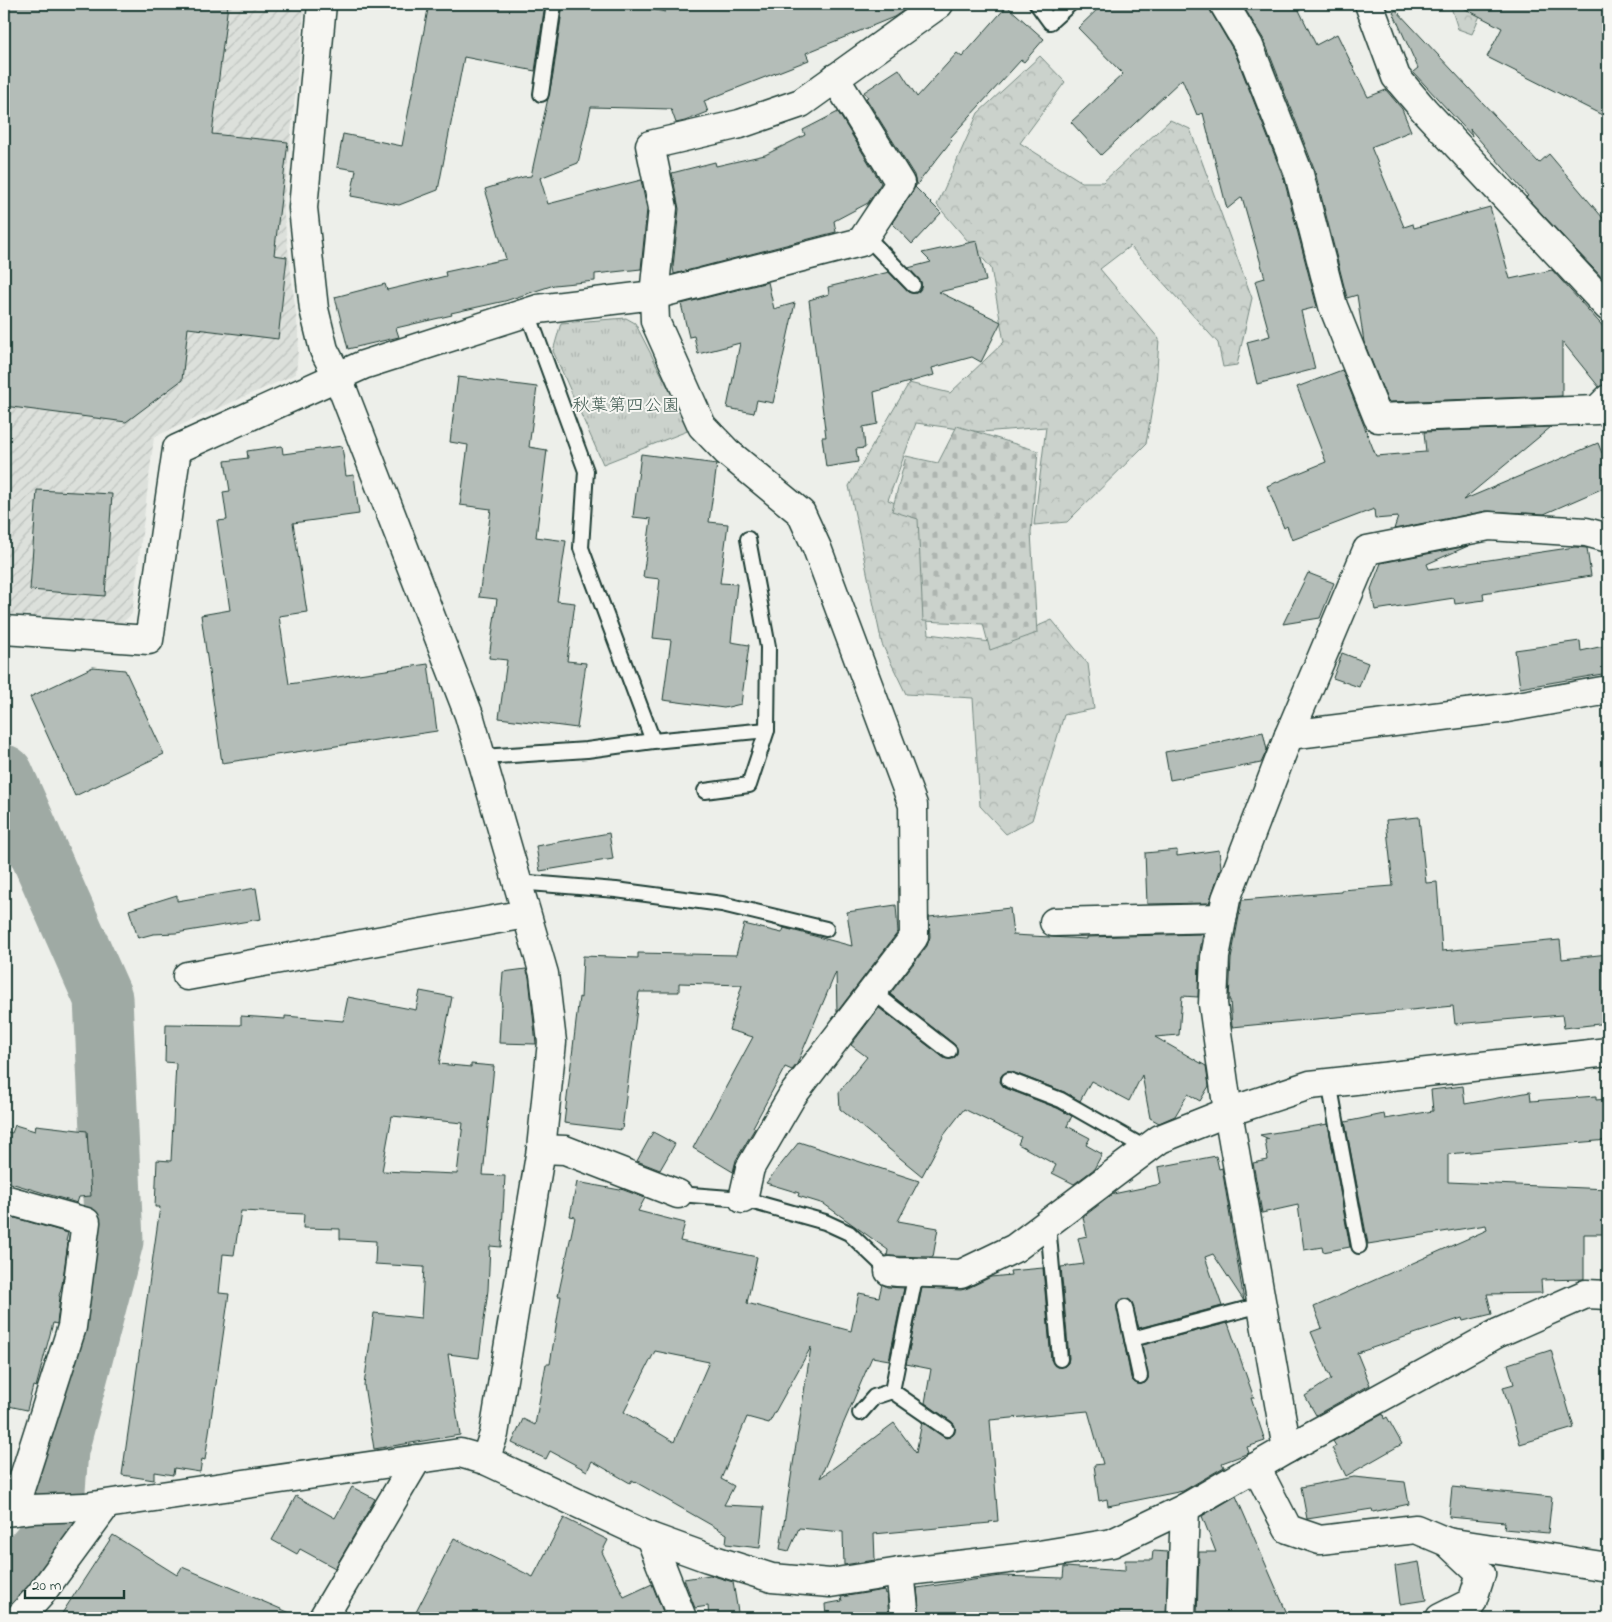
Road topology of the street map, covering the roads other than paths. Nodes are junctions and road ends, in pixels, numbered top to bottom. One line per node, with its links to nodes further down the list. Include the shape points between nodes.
1 (322, 4): 15 (street, via 303,208 314,309 324,350)
2 (554, 4): 9 (lane)
3 (939, 4): 8 (street)
4 (1037, 4): 5 (lane, via 1050,22)
5 (1070, 4)
6 (1224, 4): 16 (street, via 1249,46 1299,174 1333,306 1378,418 1597,410)
7 (1369, 4): 13 (street, via 1396,77)
8 (835, 78): 10 (street, via 900,183); 12 (street, via 801,103 740,124 650,145 663,208)
9 (541, 94)
10 (866, 235): 11 (lane); 12 (street, via 861,242)
11 (913, 285)
12 (654, 295): 14 (street); 32 (street, via 655,321 702,426 727,452 801,513 913,805 914,937)
13 (1608, 307)
14 (528, 313): 15 (street); 23 (lane, via 586,471 581,548)
15 (337, 375): 19 (street, via 176,449 150,640); 24 (street, via 469,714)
16 (1608, 399)
17 (1608, 538): 22 (street, via 1586,532 1489,526 1367,550)
18 (748, 539): 21 (lane, via 768,647)
19 (4, 630)
20 (1608, 690): 22 (street, via 1507,708)
21 (767, 730): 23 (lane); 25 (lane, via 748,785)
22 (1289, 735): 28 (street, via 1226,899)
23 (652, 741): 24 (lane, via 587,750)
24 (481, 757): 26 (street)
25 (705, 791)
26 (517, 882): 27 (street); 30 (lane, via 616,890 722,904)
27 (526, 914): 31 (street); 38 (street, via 544,974 552,1042)
28 (1222, 918): 29 (street); 37 (street, via 1215,957 1213,1004)
29 (1054, 922)
30 (826, 929)
31 (187, 976)
32 (872, 990): 33 (lane); 41 (street, via 792,1096 750,1168)
33 (949, 1051)
34 (1608, 1052): 36 (street)
35 (1009, 1080): 39 (lane, via 1061,1100)
36 (1329, 1082): 37 (street, via 1310,1085); 44 (lane)
37 (1228, 1112): 39 (street, via 1160,1139); 48 (street)
38 (541, 1149): 40 (street, via 565,1150); 58 (street, via 494,1434)
39 (1147, 1149): 43 (street)
40 (678, 1194): 41 (lane)
41 (743, 1198): 45 (lane, via 825,1222 849,1233)
42 (4, 1199): 62 (street, via 86,1222 72,1326)
43 (1048, 1224): 46 (street, via 1015,1248 961,1274); 51 (lane)
44 (1359, 1246)
45 (889, 1270): 46 (street)
46 (916, 1273): 53 (lane)
47 (1608, 1295): 56 (street, via 1586,1294 1498,1333)
48 (1261, 1305): 50 (lane); 56 (street)
49 (1125, 1307): 50 (lane)
50 (1132, 1339): 52 (lane)
51 (1060, 1359)
52 (1140, 1376)
53 (892, 1390): 54 (lane, via 874,1397); 55 (lane)
54 (860, 1413)
55 (947, 1428)
56 (1287, 1449): 59 (street)
57 (417, 1459): 58 (street, via 460,1453); 60 (street); 68 (street)
58 (485, 1460): 63 (street)
59 (1256, 1467): 61 (street); 64 (street, via 1288,1529 1320,1540 1416,1528)
60 (95, 1506): 62 (street); 67 (street, via 40,1595)
61 (1185, 1508): 66 (street, via 1112,1542 1033,1556); 71 (street)
62 (16, 1511)
63 (650, 1537): 66 (street, via 772,1578 830,1582); 69 (street)
64 (1447, 1542): 65 (street); 72 (street, via 1480,1574 1472,1602)
65 (1608, 1567)
66 (900, 1572): 70 (street)
67 (20, 1618)
68 (323, 1618)
69 (682, 1618)
70 (905, 1618)
71 (1181, 1618)
72 (1440, 1618)

